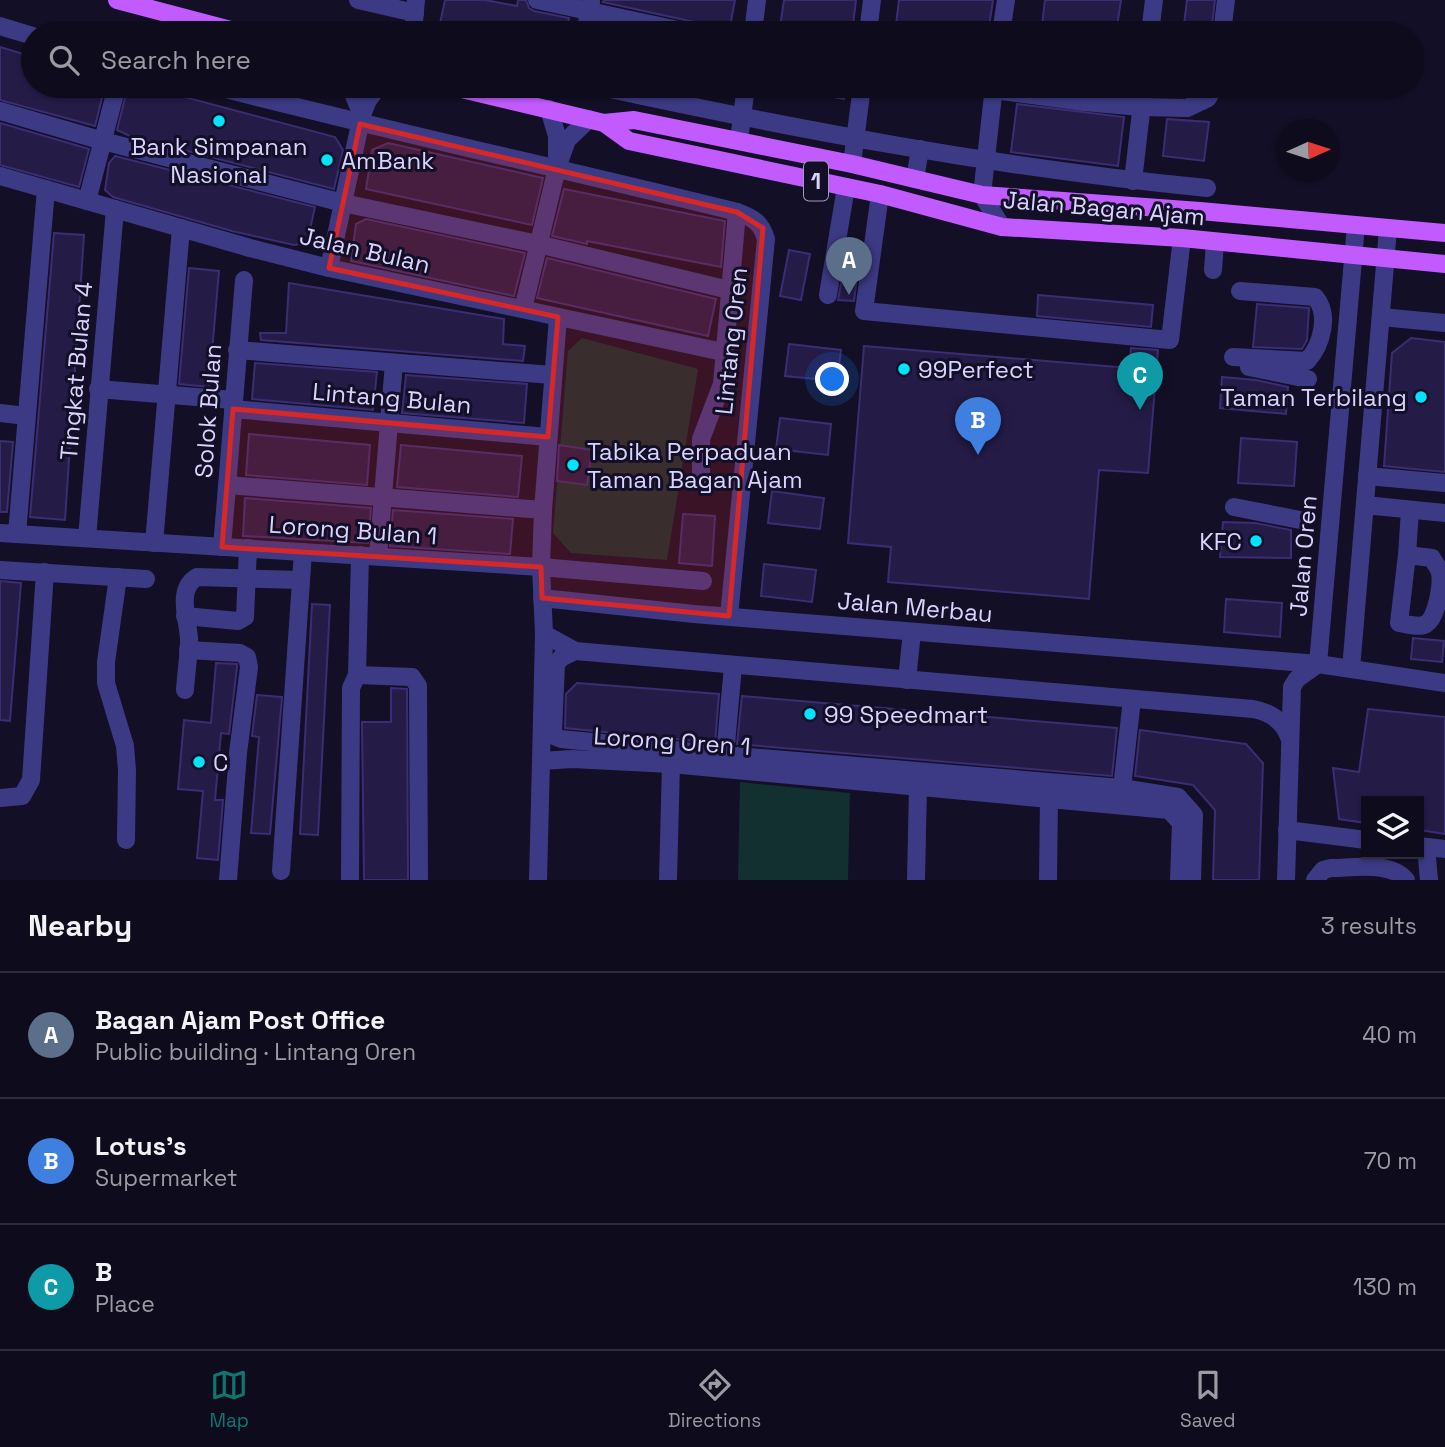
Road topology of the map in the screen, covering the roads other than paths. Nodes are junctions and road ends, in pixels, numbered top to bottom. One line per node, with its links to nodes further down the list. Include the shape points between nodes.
1 (117, 0): 11 (main road)
2 (358, 0): 9 (street)
3 (537, 0): 10 (street)
4 (757, 0): 13 (street)
5 (873, 0): 14 (street)
6 (1006, 0): 15 (street)
7 (1154, 0): 16 (street)
8 (1226, 0): 17 (street)
9 (416, 6)
10 (590, 6): 12 (street)
11 (197, 21)
12 (647, 21)
13 (754, 21)
14 (870, 21)
15 (1003, 21)
16 (1151, 21)
17 (1223, 21)
18 (0, 26): 19 (street)
19 (21, 32)
20 (114, 98): 40 (street)
21 (266, 98): 36 (street)
22 (354, 98): 36 (street)
23 (370, 98): 36 (street)
24 (501, 98): 33 (main road, Jalan Bagan Ajam / 1)
25 (651, 98): 35 (street)
26 (744, 98): 35 (street)
27 (860, 98): 38 (street)
28 (993, 98): 42 (street)
29 (1058, 98): 32 (street)
30 (1142, 98): 32 (street)
31 (1208, 98): 32 (street, via 1186,108)
32 (1141, 107): 47 (street)
33 (549, 109): 37 (main road, Jalan Bagan Ajam / 1); 44 (street, via 557,136)
34 (0, 111): 40 (street)
35 (742, 118): 38 (street); 39 (street)
36 (361, 120): 44 (street); 54 (street)
37 (597, 121): 39 (main road, Jalan Bagan Ajam / 1, via 634,120); 44 (street, via 568,141); 48 (main road, Jalan Bagan Ajam / 1, via 629,141)
38 (855, 139): 41 (street); 43 (street)
39 (739, 140): 43 (main road, Jalan Bagan Ajam / 1)
40 (103, 141): 53 (street); 54 (street)
41 (920, 149): 42 (street); 46 (street)
42 (985, 160): 47 (street); 52 (street)
43 (852, 164): 46 (main road, Jalan Bagan Ajam / 1)
44 (557, 168): 56 (street); 64 (street)
45 (0, 176): 50 (street, Jalan Bulan)
46 (915, 178): 52 (main road, Jalan Bagan Ajam / 1)
47 (1133, 181): 49 (street)
48 (846, 187): 51 (main road, Jalan Bagan Ajam / 1); 73 (street)
49 (1207, 188)
50 (46, 189): 53 (street, Jalan Bulan); 89 (street)
51 (880, 194): 58 (main road, Jalan Bagan Ajam / 1); 62 (street, via 864,311 1171,340)
52 (982, 195): 57 (main road, Jalan Bagan Ajam / 1); 58 (street)
53 (87, 201): 55 (street, Jalan Bulan)
54 (343, 203): 64 (street); 68 (street)
55 (115, 209): 59 (street, Jalan Bulan); 85 (street, Tingkat Bulan 4)
56 (737, 212): 71 (street); 123 (street, Lintang Oren, via 755,219 766,239)
57 (1356, 225): 60 (main road, Jalan Bagan Ajam / 1); 65 (street, Jalan Oren)
58 (1002, 227): 62 (main road, Jalan Bagan Ajam / 1)
59 (181, 228): 68 (street, Jalan Bulan); 86 (street)
60 (1388, 229): 61 (main road, Jalan Bagan Ajam / 1); 66 (street)
61 (1445, 233)
62 (1182, 238): 63 (main road, Jalan Bagan Ajam / 1)
63 (1215, 242): 65 (main road, Jalan Bagan Ajam / 1); 69 (street)
64 (538, 244): 71 (street); 74 (street)
65 (1353, 255): 66 (main road, Jalan Bagan Ajam / 1); 105 (street, Jalan Oren)
66 (1386, 258): 67 (main road, Jalan Bagan Ajam / 1); 76 (street)
67 (1445, 264)
68 (329, 268): 74 (street, Jalan Bulan)
69 (1213, 270)
70 (244, 280): 78 (street, Solok Bulan)
71 (729, 290): 79 (street)
72 (1240, 291): 80 (street, via 1315,297 1323,320 1318,347 1307,361)
73 (828, 295)
74 (523, 309): 75 (street, Jalan Bulan)
75 (558, 317): 79 (street, Jalan Bulan); 83 (street)
76 (1381, 317): 77 (street); 93 (street)
77 (1445, 323)
78 (237, 350): 81 (street); 87 (street, Solok Bulan)
79 (723, 352): 92 (street, via 722,384 701,439)
80 (1233, 357)
81 (394, 363): 83 (street); 90 (street)
82 (1249, 367): 84 (street)
83 (552, 376): 91 (street)
84 (1308, 379)
85 (98, 389): 86 (street, Lintang Bulan); 104 (street, Tingkat Bulan 4)
86 (166, 395): 87 (street, Lintang Bulan); 106 (street)
87 (233, 404): 90 (street, Lintang Bulan); 95 (street, Solok Bulan)
88 (0, 413): 89 (street)
89 (26, 416): 103 (street)
90 (389, 422): 91 (street, Lintang Bulan); 96 (street)
91 (548, 436): 99 (street)
92 (701, 475)
93 (1367, 476): 94 (street); 97 (street)
94 (1445, 483)
95 (227, 485): 96 (street); 108 (street, Solok Bulan)
96 (383, 496): 99 (street); 112 (street)
97 (1365, 505): 100 (street); 107 (street)
98 (1234, 507): 102 (street)
99 (543, 510): 113 (street)
100 (1410, 510): 101 (street); 111 (street)
101 (1445, 513)
102 (1300, 520)
103 (8, 533): 104 (street, Lorong Bulan 1)
104 (87, 538): 106 (street, Lorong Bulan 1)
105 (1328, 541): 107 (street); 128 (street, Jalan Oren)
106 (154, 542): 108 (street, Lorong Bulan 1)
107 (1362, 545): 130 (street)
108 (222, 547): 109 (street, Lorong Bulan 1)
109 (248, 548): 110 (street, Lorong Bulan 1); 118 (street)
110 (303, 552): 112 (street, Lorong Bulan 1); 119 (street)
111 (1407, 555)
112 (369, 556): 113 (street, Lorong Bulan 1); 131 (street)
113 (541, 567): 120 (street, Lorong Bulan 1); 121 (street)
114 (0, 569): 115 (street)
115 (45, 572): 116 (street); 142 (street, via 31,780 22,796)
116 (118, 577): 117 (street); 146 (street, via 106,683 128,770)
117 (146, 579)
118 (247, 579): 119 (street); 122 (street, via 198,577 186,591); 122 (street, via 245,617 238,621)
119 (301, 580): 150 (street)
120 (703, 581)
121 (542, 598): 123 (street, Jalan Merbau); 125 (street)
122 (185, 616): 126 (street)
123 (729, 616): 124 (street, Jalan Merbau)
124 (912, 632): 128 (street, Jalan Merbau); 132 (street)
125 (544, 634): 127 (street); 138 (street)
126 (188, 650): 134 (street); 151 (street, via 247,657)
127 (575, 651): 129 (street); 137 (street, via 556,664 556,737)
128 (1318, 664): 130 (street, Jalan Merbau); 136 (street, via 1292,687)
129 (733, 666): 132 (street); 137 (street)
130 (1351, 669): 133 (street, Jalan Merbau)
131 (357, 675): 152 (street, via 351,688); 153 (street, via 412,677 418,686)
132 (907, 680): 135 (street)
133 (1445, 683)
134 (185, 690)
135 (1132, 699): 136 (street, via 1259,710 1280,721); 141 (street)
136 (1290, 737): 144 (street)
137 (725, 755): 141 (street)
138 (541, 761): 139 (street, Lorong Oren 1); 154 (street)
139 (671, 764): 140 (street, Lorong Oren 1); 155 (street)
140 (918, 786): 143 (street, Lorong Oren 1); 156 (street)
141 (1122, 788): 159 (street, via 1178,797 1194,815)
142 (0, 798)
143 (1049, 798): 157 (street); 158 (street, Lorong Oren 1, via 1169,810 1181,823)
144 (1287, 830): 145 (street); 160 (street)
145 (1361, 839)
146 (125, 840)
147 (1424, 847): 148 (street)
148 (1445, 849)
149 (1424, 856): 163 (street)
150 (281, 872)
151 (228, 880)
152 (350, 880)
153 (419, 880)
154 (538, 880)
155 (668, 880)
156 (916, 880)
157 (1048, 880)
158 (1180, 880)
159 (1192, 880)
160 (1286, 880)
161 (1315, 880): 162 (street, via 1331,868 1384,868 1400,872)
162 (1406, 880)
163 (1429, 880)

